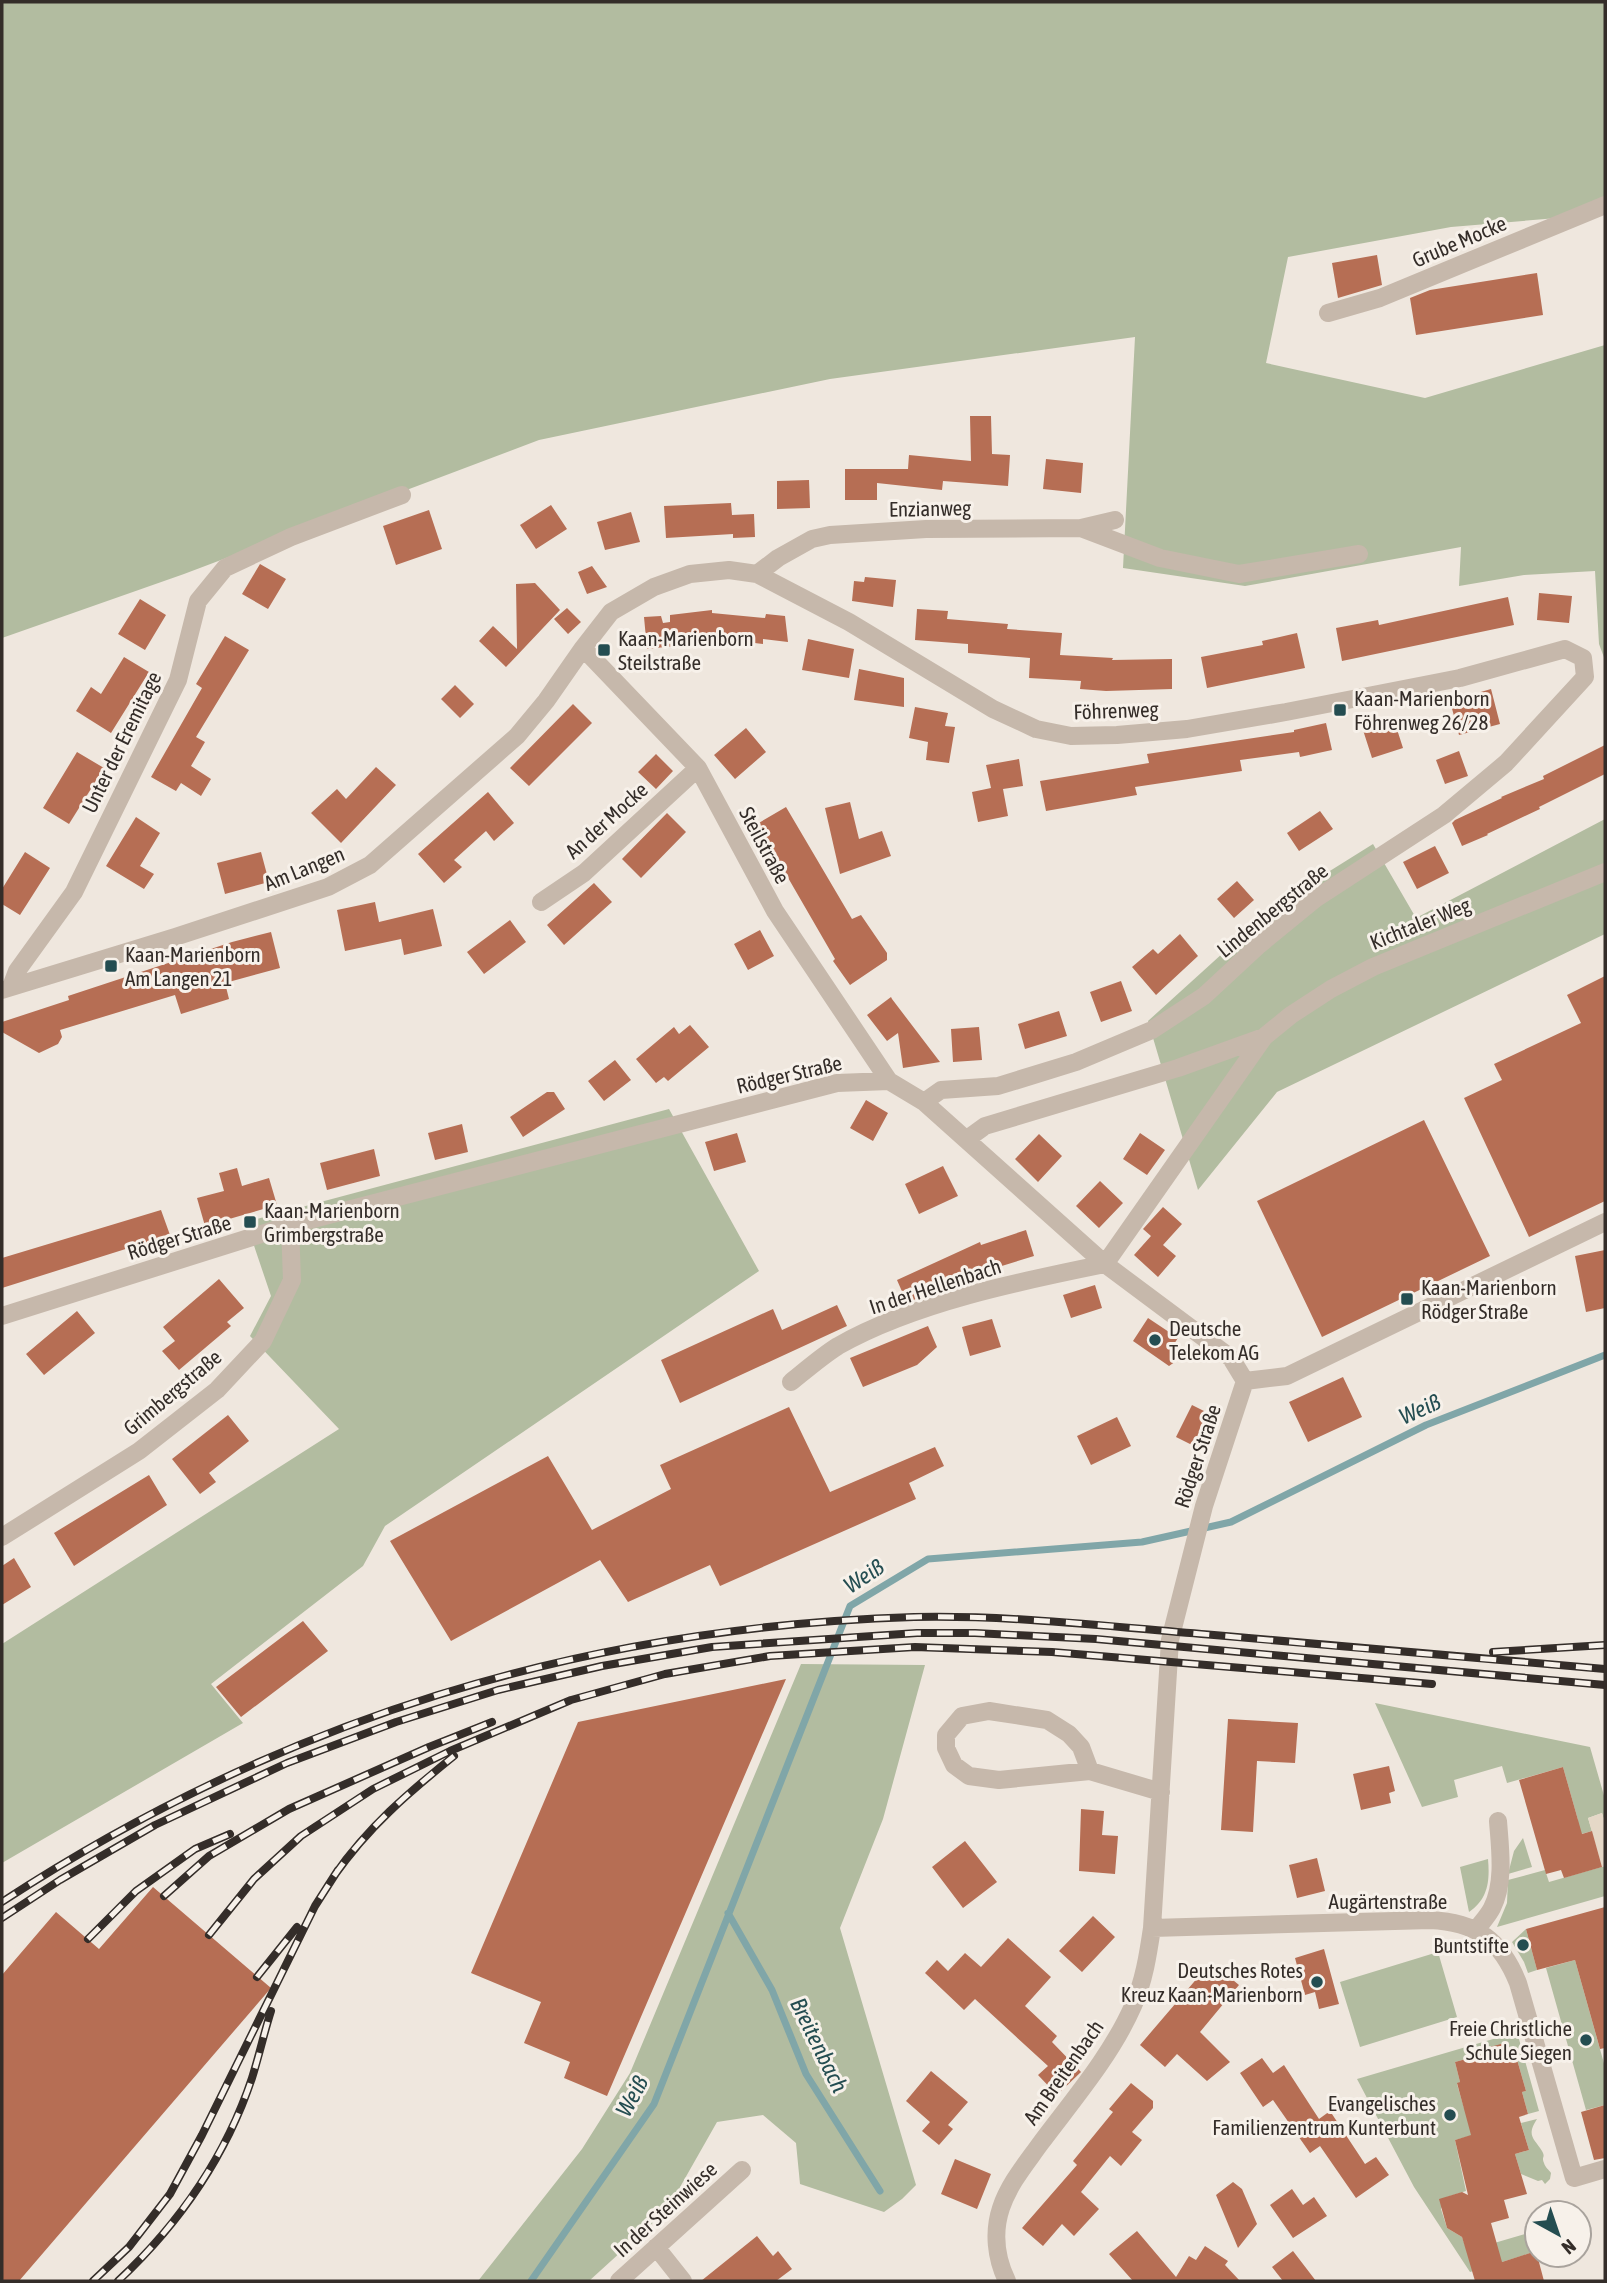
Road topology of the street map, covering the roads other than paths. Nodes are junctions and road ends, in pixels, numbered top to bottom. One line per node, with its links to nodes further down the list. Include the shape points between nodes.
1 (1605, 205): 2 (street, Grube Mocke, via 1380,298)
2 (1328, 313)
3 (402, 495): 13 (street, Unter der Eremitage, via 225,568 198,601 178,680 74,892)
4 (1115, 520): 5 (street, Enzianweg)
5 (1081, 528): 6 (street, via 1160,558 1239,574); 7 (street, Enzianweg, via 830,535 811,539)
6 (1359, 554)
7 (757, 574): 8 (street, Föhrenweg, via 729,570 690,574 654,587 611,612); 9 (street, Föhrenweg, via 849,622 993,709 1036,729 1070,736 1187,729 1286,712 1460,677 1565,649)
8 (583, 648): 10 (street, Steilstraße); 13 (street, Am Langen, via 517,736 370,865 328,887)
9 (1583, 658): 16 (street, Lindenbergstraße, via 1585,677 1506,763 1444,815 1315,899 1204,996 1152,1030 1076,1062 998,1086 941,1090)
10 (698, 768): 12 (street, An der Mocke, via 584,873); 15 (street, Steilstraße, via 775,911)
11 (1605, 872): 14 (street, Kichtaler Weg, via 1373,967 1331,989)
12 (541, 902)
13 (6, 989)
14 (1264, 1037): 17 (street, Kichtaler Weg, via 985,1126); 20 (street, Kichtaler Weg)
15 (888, 1081): 16 (street); 19 (street, Rödger Straße, via 837,1083)
16 (924, 1102): 17 (street)
17 (967, 1139): 20 (street)
18 (1605, 1222): 22 (street, via 1287,1376)
19 (290, 1225): 21 (street, Rödger Straße); 24 (street, Grimbergstraße, via 292,1280 263,1341 217,1390 139,1451)
20 (1105, 1264): 22 (street, via 1231,1358); 23 (street, In der Hellenbach, via 987,1291 897,1318 838,1346)
21 (2, 1316)
22 (1245, 1381): 25 (street, Rödger Straße, via 1204,1506 1170,1640)
23 (791, 1382)
24 (2, 1537)
25 (1168, 1670): 27 (street, Am Breitenbach)
26 (1090, 1771): 26 (street, via 999,1780 969,1776 954,1765 946,1735 962,1716 989,1711 1047,1720 1081,1747); 27 (street)
27 (1161, 1792): 29 (street, Am Breitenbach)
28 (1498, 1821): 30 (street, via 1497,1895)
29 (1152, 1928): 30 (street, Augärtenstraße, via 1430,1920); 36 (street, Am Breitenbach, via 1146,1968 1133,2007 1105,2055 1011,2185 1000,2210 998,2260)
30 (1476, 1930): 31 (street, Augärtenstraße, via 1500,1949 1515,1974 1574,2178)
31 (1605, 2169)
32 (742, 2170): 33 (street, In der Steinwiese)
33 (656, 2247): 34 (street, In der Steinwiese); 35 (street)
34 (619, 2281)
35 (683, 2281)
36 (1007, 2281)

